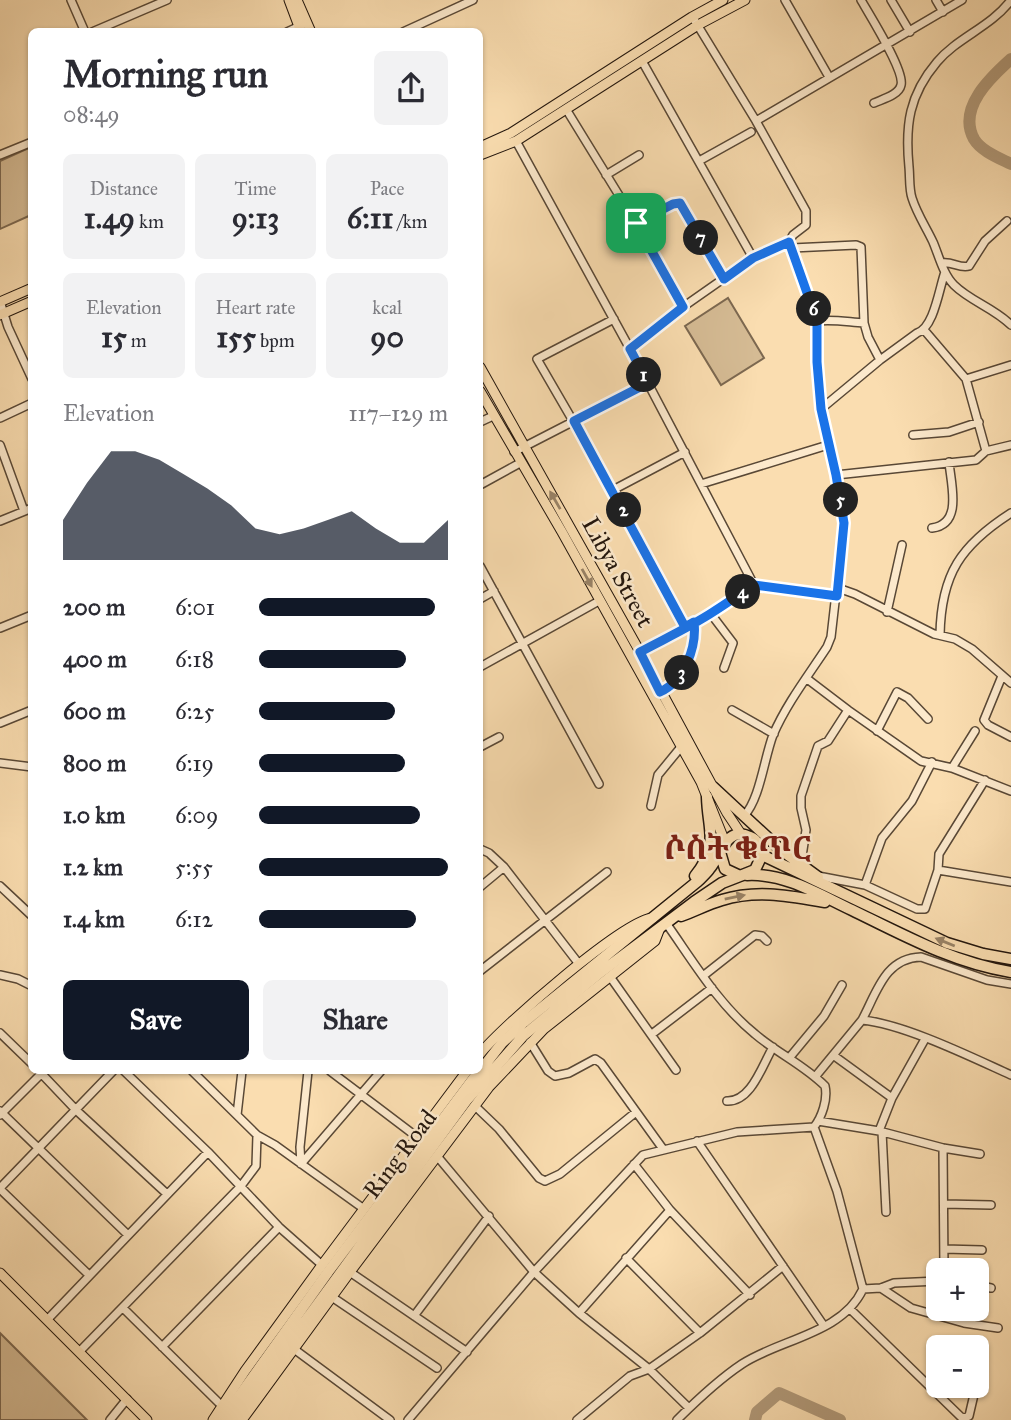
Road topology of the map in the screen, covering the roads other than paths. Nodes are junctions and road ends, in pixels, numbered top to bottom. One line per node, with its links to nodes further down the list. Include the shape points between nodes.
1 (71, 0): 16 (street)
2 (167, 0): 17 (street)
3 (289, 0): 18 (main road)
4 (297, 0): 18 (main road)
5 (474, 0): 19 (street)
6 (723, 0): 15 (main road)
7 (745, 0): 15 (main road)
8 (785, 0): 23 (street)
9 (861, 0): 21 (street)
10 (891, 0): 20 (street)
11 (936, 0): 14 (street)
12 (962, 0): 14 (street)
13 (1011, 0): 40 (street, via 993,20 946,53 911,106 907,128 911,195)
14 (943, 12): 20 (street)
15 (695, 21): 22 (main road); 26 (street); 30 (main road)
16 (83, 28)
17 (101, 28)
18 (304, 28)
19 (412, 28)
20 (909, 32): 21 (street)
21 (887, 45): 23 (street); 24 (street, via 902,84 897,92)
22 (642, 61): 25 (main road); 34 (street)
23 (828, 77): 26 (street)
24 (874, 103)
25 (566, 108): 28 (main road); 35 (street)
26 (756, 121): 38 (street, via 806,211 806,225 790,238)
27 (751, 132): 34 (street)
28 (516, 141): 31 (main road); 48 (street)
29 (28, 144): 32 (street)
30 (483, 146)
31 (483, 154)
32 (0, 155)
33 (639, 155): 35 (street)
34 (699, 161): 39 (street)
35 (607, 175): 37 (street)
36 (1007, 221): 40 (street, via 990,234 969,266)
37 (636, 223): 42 (street, via 680,203); 46 (street)
38 (791, 245): 39 (street); 49 (street); 50 (street, via 861,247)
39 (753, 258): 42 (street)
40 (943, 263): 41 (street)
41 (945, 272): 51 (street, via 964,293); 52 (street)
42 (724, 279): 46 (street)
43 (28, 290): 44 (main road)
44 (0, 301): 47 (street)
45 (28, 303): 47 (main road)
46 (683, 307): 53 (street)
47 (2, 314): 56 (street)
48 (614, 319): 53 (street); 66 (street, via 537,359)
49 (817, 321): 50 (street); 62 (street)
50 (864, 323): 54 (street)
51 (1011, 325)
52 (925, 331): 54 (street); 58 (street)
53 (630, 349): 59 (street)
54 (880, 360): 62 (street)
55 (1011, 365): 58 (street)
56 (28, 370)
57 (483, 372): 72 (main road, Libya Street)
58 (966, 379): 67 (street)
59 (648, 383): 66 (street); 75 (street)
60 (483, 397): 63 (main road, Libya Street)
61 (28, 405): 64 (street)
62 (821, 409): 70 (street)
63 (493, 416): 65 (street); 74 (main road, Libya Street)
64 (0, 418)
65 (483, 421)
66 (574, 421): 72 (street); 81 (street)
67 (979, 422): 68 (street, via 949,432); 73 (street)
68 (913, 435)
69 (0, 445): 82 (street)
70 (828, 445): 78 (street); 80 (street)
71 (1011, 445): 73 (street)
72 (524, 446): 74 (street); 101 (main road, Libya Street, one-way to 72)
73 (986, 451): 76 (street, via 976,460)
74 (514, 452): 77 (main road, Libya Street)
75 (685, 452): 80 (street); 81 (street)
76 (949, 462): 78 (street); 85 (street, via 953,513 949,522)
77 (520, 463): 79 (street); 92 (main road, Libya Street, one-way to 92)
78 (836, 475): 90 (street, via 844,523)
79 (483, 483)
80 (701, 485): 88 (street)
81 (613, 489): 97 (street)
82 (28, 509): 84 (street)
83 (1011, 513): 99 (street, via 986,529 960,558 940,612)
84 (0, 521)
85 (932, 528)
86 (902, 545): 93 (street)
87 (483, 572): 89 (street)
88 (754, 585): 90 (street); 94 (street)
89 (494, 592): 91 (street); 100 (street)
90 (838, 592): 93 (street); 105 (street, via 831,637)
91 (483, 598)
92 (599, 601): 100 (street); 101 (main road, Libya Street)
93 (887, 612): 99 (street)
94 (711, 614): 96 (street); 103 (street, via 733,643)
95 (28, 617): 98 (street)
96 (694, 622): 97 (street); 107 (street, via 686,665 671,687)
97 (685, 627): 101 (street)
98 (0, 628)
99 (940, 635): 104 (street, via 972,649)
100 (522, 642): 102 (street); 125 (street)
101 (636, 654): 107 (main road, Libya Street); 119 (main road, Libya Street)
102 (483, 665)
103 (724, 668)
104 (1002, 676): 106 (street); 117 (street, via 984,720)
105 (806, 678): 109 (street); 115 (street)
106 (1011, 683)
107 (660, 692): 127 (main road, Libya Street)
108 (732, 710): 115 (street)
109 (848, 710): 113 (street); 134 (street, via 828,741 818,746 801,796 806,830)
110 (28, 712): 112 (street)
111 (928, 719): 113 (street, via 897,692)
112 (0, 723)
113 (877, 731): 120 (street, via 921,761)
114 (975, 731): 123 (street)
115 (774, 734): 129 (street, via 755,800)
116 (499, 737): 118 (street)
117 (1011, 737)
118 (483, 745)
119 (681, 747): 127 (main road, Libya Street); 128 (street, via 658,775)
120 (932, 762): 123 (street); 142 (street, via 912,801 882,838)
121 (0, 763): 122 (street)
122 (28, 766)
123 (951, 768): 124 (street)
124 (985, 780): 126 (street); 136 (street, via 939,854)
125 (598, 784)
126 (1011, 791)
127 (710, 792): 129 (highway); 130 (main road, Libya Street); 131 (main road, Libya Street); 145 (highway, via 710,854)
128 (651, 806)
129 (744, 816): 134 (highway)
130 (741, 834): 131 (highway, via 729,837); 133 (highway, via 753,838)
131 (722, 847): 138 (highway, via 725,869); 145 (highway, Ring Road, via 710,869)
132 (483, 850): 135 (street)
133 (762, 855): 138 (highway, via 755,870); 144 (highway)
134 (800, 863): 139 (highway)
135 (504, 867): 141 (street); 148 (street)
136 (937, 870): 140 (street); 142 (street, via 922,910)
137 (607, 872): 148 (street)
138 (743, 876): 146 (highway, via 779,877); 149 (highway, Ring Road, via 722,883)
139 (818, 876): 142 (street); 144 (highway)
140 (1011, 882)
141 (483, 884)
142 (865, 885)
143 (0, 886): 147 (street)
144 (835, 889): 151 (highway, one-way to 144, via 947,943)
145 (681, 895): 149 (highway, Ring Road)
146 (842, 905): 149 (highway, one-way to 146, via 723,899 763,893); 154 (highway, via 942,953)
147 (28, 912)
148 (544, 919): 152 (street); 153 (street)
149 (663, 922): 152 (main road, via 645,918); 156 (street); 157 (main road, via 655,941); 172 (highway, Ring Road, via 524,1022); 259 (highway, Ring Road, via 539,1021 498,1062)
150 (767, 941): 156 (street, via 755,935)
151 (1011, 959)
152 (579, 964): 167 (main road)
153 (483, 969)
154 (1011, 972)
155 (0, 975): 158 (street)
156 (703, 976): 161 (street)
157 (611, 978): 164 (street); 166 (main road)
158 (28, 984)
159 (1011, 984): 162 (street, via 912,957 893,965)
160 (842, 985): 170 (street)
161 (712, 988): 164 (street); 168 (street, via 732,1013)
162 (862, 1020): 165 (street); 169 (street)
163 (0, 1033): 171 (street)
164 (652, 1034): 173 (street)
165 (925, 1039): 185 (street); 188 (street)
166 (530, 1042): 190 (main road); 192 (street, via 555,1076 595,1059)
167 (483, 1046)
168 (773, 1047): 170 (street); 189 (street, via 748,1091 741,1099)
169 (833, 1055): 186 (street); 188 (street)
170 (790, 1058): 186 (street)
171 (28, 1060)
172 (483, 1067)
173 (676, 1070)
174 (39, 1074): 193 (street)
175 (43, 1074): 191 (street)
176 (110, 1074): 191 (street)
177 (127, 1074): 203 (street)
178 (195, 1074): 194 (street)
179 (243, 1074): 194 (street)
180 (308, 1074): 206 (street)
181 (334, 1074): 187 (street)
182 (378, 1074): 187 (street)
183 (465, 1074): 198 (main road)
184 (477, 1074): 258 (highway, Ring Road)
185 (1011, 1075)
186 (815, 1077): 195 (street, via 826,1093)
187 (360, 1094): 198 (street); 206 (street)
188 (892, 1098): 196 (street)
189 (727, 1101)
190 (474, 1106): 192 (street, via 545,1181); 205 (main road)
191 (76, 1110): 200 (street); 210 (street)
192 (636, 1112): 202 (street)
193 (1, 1113): 200 (street)
194 (237, 1115): 197 (street)
195 (816, 1124): 196 (street); 199 (street); 231 (street)
196 (880, 1131): 201 (street); 215 (street)
197 (257, 1136): 206 (street); 208 (street, via 257,1166)
198 (416, 1137): 213 (main road)
199 (697, 1141): 202 (street); 224 (street)
200 (39, 1148): 209 (street); 218 (street)
201 (943, 1148): 204 (street); 211 (street)
202 (663, 1149): 207 (street, via 643,1155)
203 (208, 1152): 208 (street); 210 (street)
204 (980, 1154)
205 (437, 1156): 216 (street); 225 (main road)
206 (301, 1164): 213 (street)
207 (634, 1164): 214 (street); 226 (street)
208 (241, 1186): 217 (street); 234 (street)
209 (0, 1189): 228 (street)
210 (167, 1194): 218 (street)
211 (944, 1204): 212 (street); 219 (street)
212 (991, 1205)
213 (364, 1209): 223 (main road)
214 (670, 1210): 221 (street); 232 (street)
215 (886, 1212)
216 (489, 1216): 226 (street); 237 (street)
217 (279, 1227): 223 (street); 242 (street)
218 (128, 1235): 228 (street)
219 (944, 1249): 220 (street); 222 (street)
220 (982, 1250)
221 (626, 1258): 236 (street); 241 (street)
222 (944, 1258)
223 (322, 1265): 252 (main road)
224 (783, 1266): 232 (street); 239 (street)
225 (350, 1272): 233 (main road); 237 (street)
226 (534, 1272): 236 (street); 245 (street)
227 (0, 1273): 238 (main road)
228 (89, 1276): 238 (street)
229 (926, 1282): 230 (street)
230 (881, 1288): 231 (street); 240 (street, via 911,1308)
231 (863, 1289): 235 (street)
232 (750, 1295): 241 (street)
233 (332, 1297): 243 (main road); 246 (street)
234 (123, 1308): 242 (street); 244 (street)
235 (850, 1309): 239 (street); 248 (street)
236 (579, 1312): 247 (street)
237 (414, 1316): 245 (street)
238 (48, 1319): 244 (main road)
239 (824, 1326): 253 (street, via 744,1362)
240 (998, 1328)
241 (701, 1333): 247 (street)
242 (163, 1347): 252 (street)
243 (294, 1349): 260 (main road); 261 (street)
244 (80, 1351): 251 (main road)
245 (467, 1352): 254 (street)
246 (438, 1368)
247 (649, 1369): 253 (street); 263 (street, via 630,1376)
248 (926, 1383)
249 (941, 1398): 250 (street, via 961,1417 970,1416)
250 (973, 1398)
251 (127, 1399): 255 (street); 256 (main road)
252 (221, 1405): 257 (main road)
253 (689, 1408): 264 (street)
254 (411, 1417): 262 (street)
255 (110, 1420)
256 (147, 1420)
257 (212, 1420)
258 (222, 1420)
259 (233, 1420)
260 (242, 1420)
261 (390, 1420)
262 (422, 1420)
263 (577, 1420)
264 (677, 1420)

